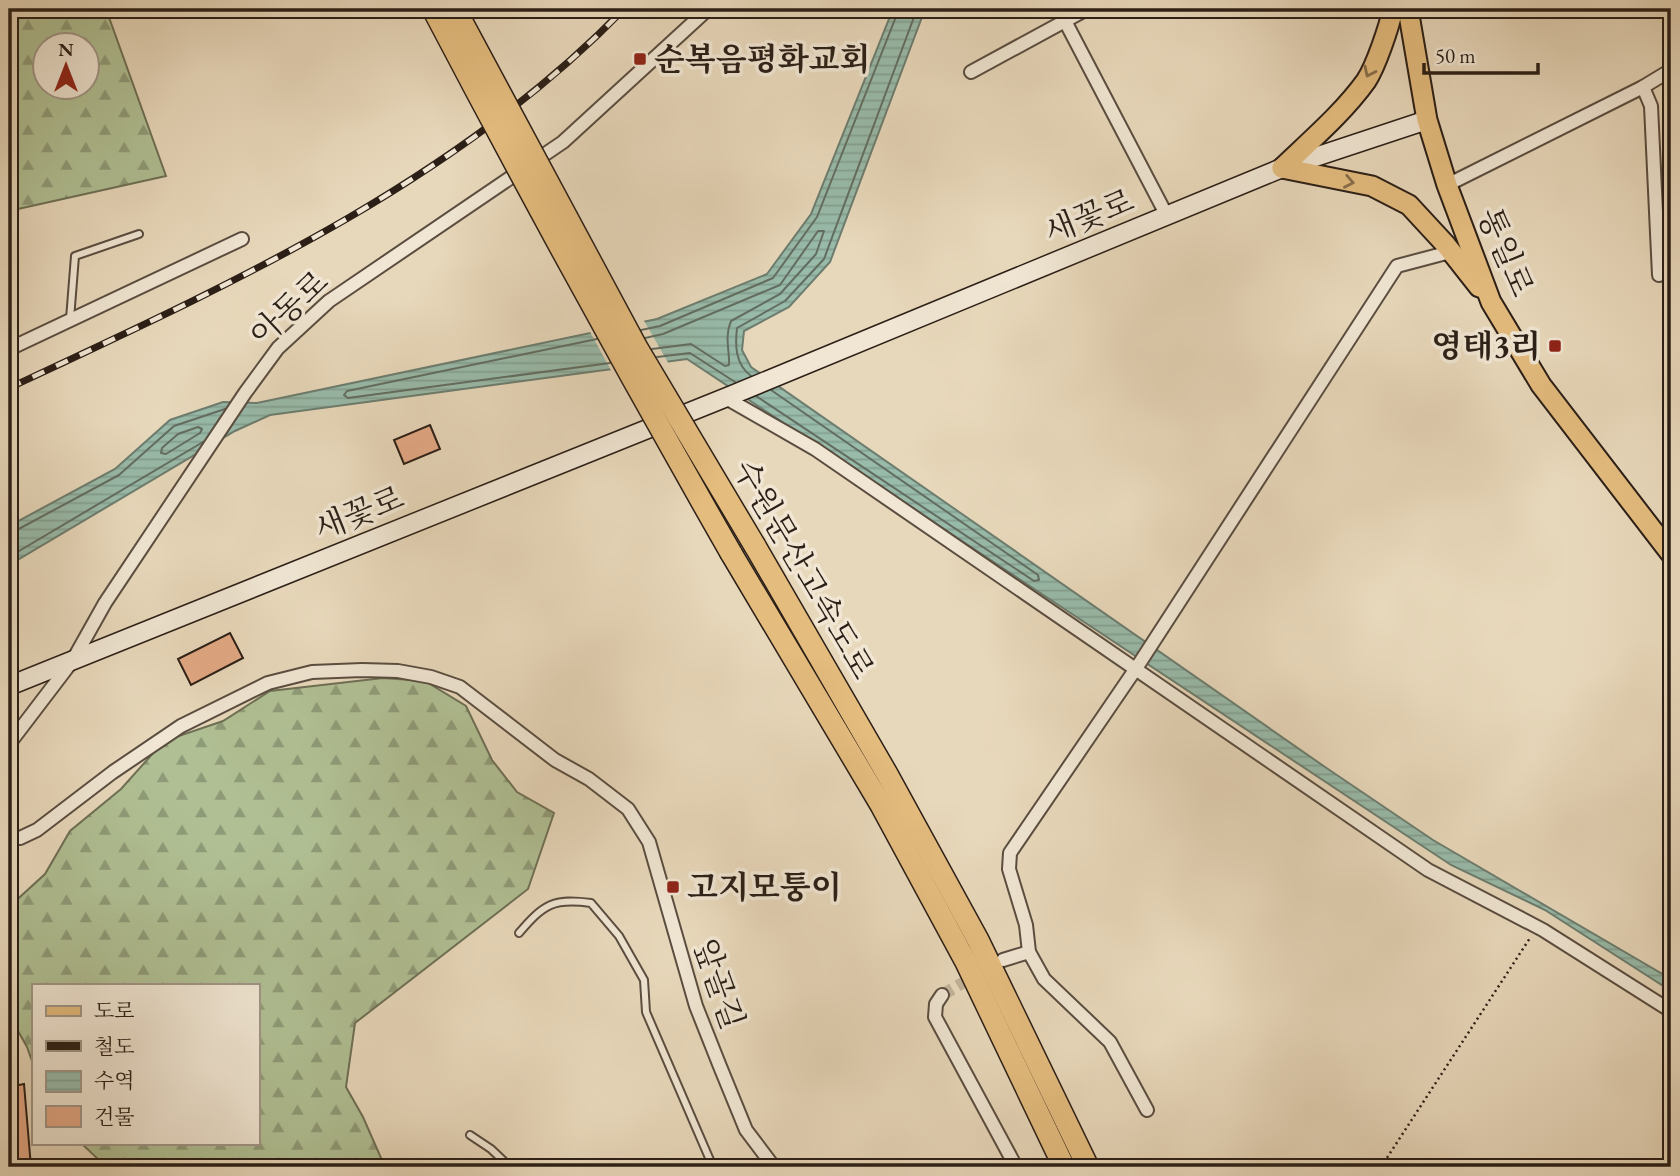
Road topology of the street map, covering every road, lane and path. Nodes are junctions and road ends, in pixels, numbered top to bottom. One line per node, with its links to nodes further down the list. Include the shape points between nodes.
1 (433, 9): 41 (highway, 수원문산고속도로, bridge, via 592,308 881,805 953,938)
2 (455, 9): 42 (highway, 수원문산고속도로, bridge, via 630,336 887,774 978,940)
3 (708, 9): 24 (street, 아동로, via 563,142 329,301 278,348 105,603)
4 (1087, 9): 7 (street)
5 (1393, 9): 12 (main road, one-way to 12, via 1366,80)
6 (1408, 9): 11 (main road, 통일로)
7 (1065, 21): 9 (street); 14 (street)
8 (1671, 70): 10 (street)
9 (971, 72)
10 (1643, 87): 13 (street); 18 (street, via 1651,106)
11 (1427, 120): 12 (street, 새꽃로); 13 (main road, 통일로)
12 (1282, 169): 14 (street, 새꽃로); 17 (main road, one-way to 17, via 1372,187 1409,205)
13 (1447, 185): 19 (main road, 통일로)
14 (1167, 216): 22 (street, 새꽃로)
15 (139, 234): 20 (lane, via 75,256)
16 (242, 239): 20 (street)
17 (1450, 252): 19 (main road); 25 (street, via 1397,267)
18 (1659, 275)
19 (1491, 302): 23 (main road, 통일로, via 1541,385)
20 (70, 320): 21 (street)
21 (9, 349)
22 (729, 396): 24 (street, 새꽃로); 25 (street, via 816,449)
23 (1671, 554)
24 (73, 660): 26 (street, 새꽃로); 27 (street, 아동로)
25 (1137, 667): 29 (street, via 1428,870); 31 (street, via 1010,853 1009,869)
26 (9, 686)
27 (9, 744)
28 (9, 838): 39 (street, 앞골길, via 37,830 181,726 268,683 312,672 362,670 409,673 460,687 628,809 649,842 696,1006 719,1064 746,1130)
29 (1537, 927): 34 (street); 43 (path)
30 (519, 933): 38 (lane, via 538,911 565,900 591,903 619,936 644,980 646,1012)
31 (1030, 952): 32 (street); 35 (street, via 1044,979 1110,1042)
32 (1003, 960)
33 (942, 995): 40 (street, via 935,1017)
34 (1671, 1011)
35 (1147, 1110)
36 (470, 1135): 37 (lane)
37 (510, 1167)
38 (713, 1167)
39 (774, 1167)
40 (1016, 1167)
41 (1064, 1167)
42 (1087, 1167)
43 (1381, 1167)

